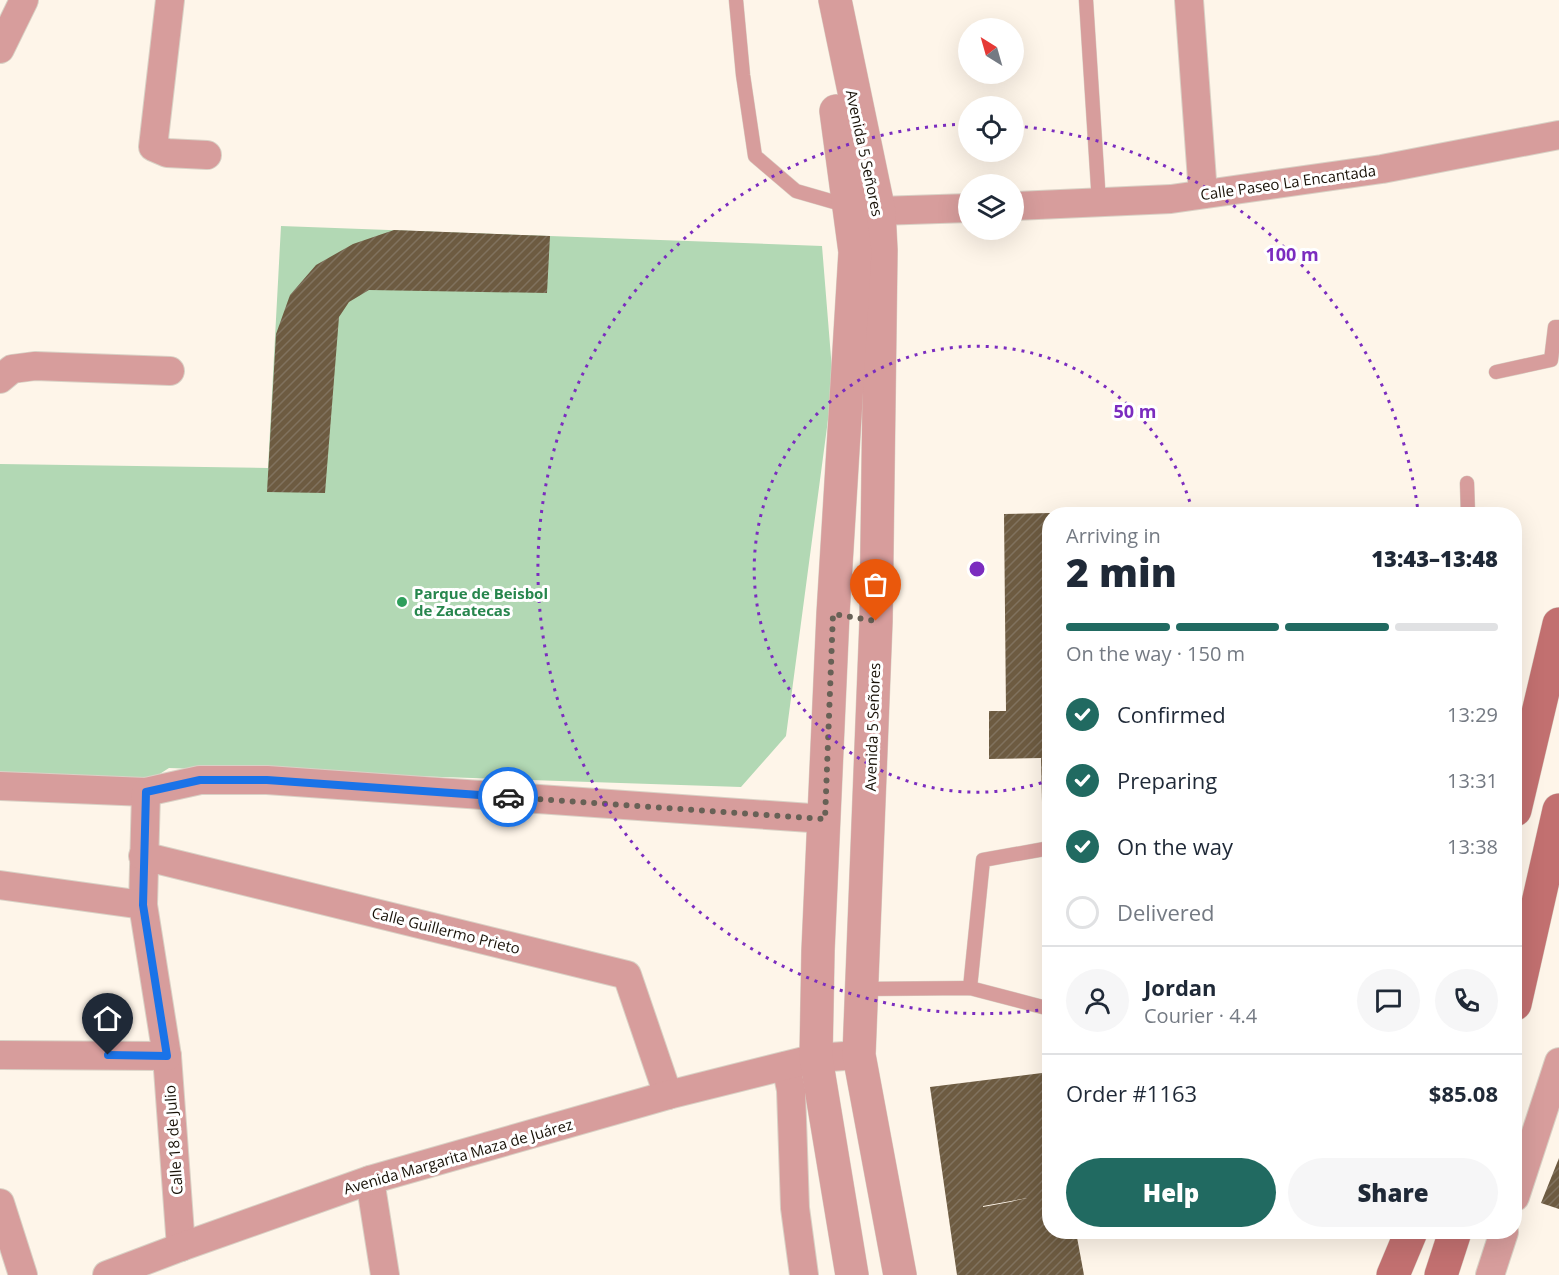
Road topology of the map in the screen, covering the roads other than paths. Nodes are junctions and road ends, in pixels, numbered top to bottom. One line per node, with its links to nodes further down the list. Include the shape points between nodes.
1 (24, 0): 8 (street)
2 (170, 0): 10 (street, via 153,147 167,153)
3 (736, 0): 15 (lane, via 755,156 795,191)
4 (817, 0): 15 (street, Avenida 5 Señores)
5 (835, 0): 15 (street, Avenida 5 Señores)
6 (1086, 0): 12 (lane)
7 (1189, 0): 11 (street)
8 (0, 49)
9 (1559, 135): 11 (street, Calle Paseo La Encantada, via 1382,169)
10 (207, 156)
11 (1203, 194): 12 (street, Calle Paseo La Encantada, via 1172,200)
12 (1099, 203): 13 (street, Calle Paseo La Encantada)
13 (1024, 206)
14 (958, 208): 15 (street)
15 (864, 209): 22 (street, Avenida 5 Señores, via 855,252); 23 (street, Avenida 5 Señores, via 881,250)
16 (1559, 327): 18 (lane, via 1555,327 1551,360)
17 (170, 371): 19 (street, via 35,366 12,369)
18 (1496, 372)
19 (0, 379)
20 (1467, 483): 21 (lane)
21 (1468, 507)
22 (833, 614): 23 (street); 29 (street, Avenida 5 Señores)
23 (876, 621): 36 (street, Avenida 5 Señores)
24 (1559, 624): 25 (main road)
25 (1522, 780)
26 (0, 786): 27 (street)
27 (146, 792): 29 (street, via 200,780 267,780); 31 (street, Calle 18 de Julio)
28 (1559, 810): 34 (main road)
29 (825, 819): 41 (street, Avenida 5 Señores, via 818,951)
30 (1042, 849): 35 (lane, via 983,860)
31 (143, 855): 33 (street, Calle 18 de Julio); 43 (street, Calle Guillermo Prieto, via 627,975)
32 (0, 885): 33 (street)
33 (143, 905): 39 (street, Calle 18 de Julio)
34 (1522, 973)
35 (970, 988): 36 (lane); 37 (lane)
36 (861, 989): 38 (street, Avenida 5 Señores)
37 (1042, 1007)
38 (859, 1055): 41 (street, Avenida Margarita Maza de Juárez); 56 (street, Avenida 5 Señores)
39 (167, 1056): 40 (street); 50 (street, Calle 18 de Julio)
40 (1, 1059)
41 (801, 1062): 43 (street, Avenida Margarita Maza de Juárez); 54 (street, via 792,1090 795,1209); 55 (street, Avenida 5 Señores)
42 (1559, 1062): 44 (street)
43 (668, 1095): 45 (street, Avenida Margarita Maza de Juárez)
44 (1522, 1176)
45 (370, 1180): 50 (street, Avenida Margarita Maza de Juárez); 53 (street)
46 (0, 1203): 51 (street)
47 (1408, 1239): 57 (main road)
48 (1453, 1239): 58 (main road)
49 (1502, 1239): 59 (street)
50 (181, 1247): 52 (street, Avenida Margarita Maza de Juárez)
51 (23, 1275)
52 (107, 1275)
53 (385, 1275)
54 (804, 1275)
55 (852, 1275)
56 (900, 1275)
57 (1393, 1275)
58 (1441, 1275)
59 (1491, 1275)

